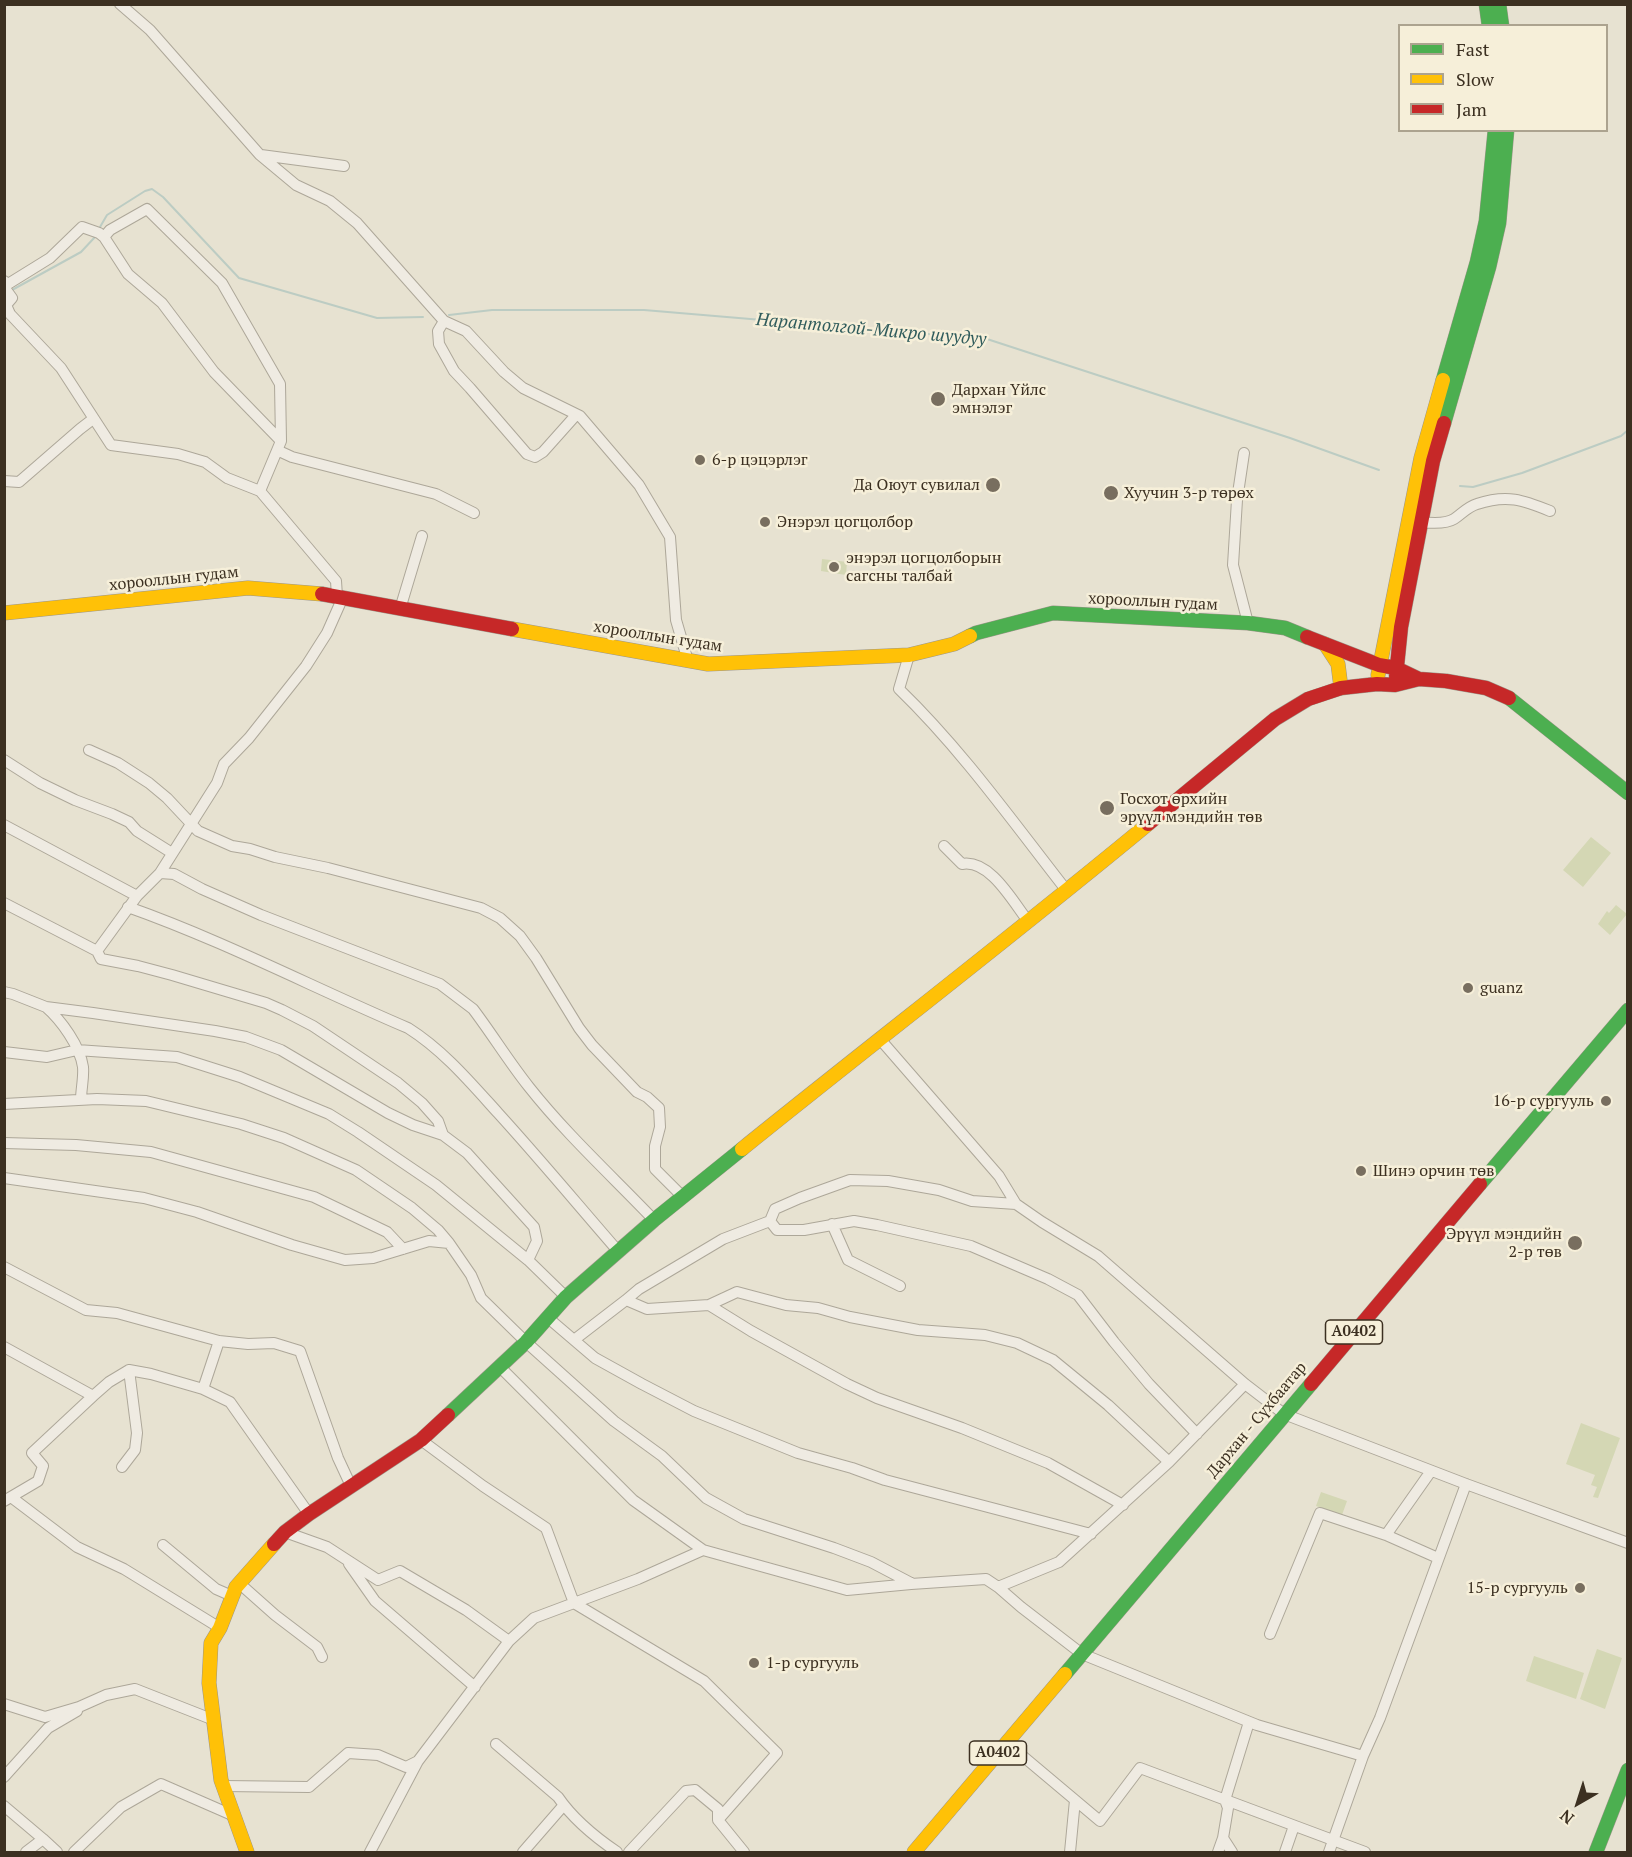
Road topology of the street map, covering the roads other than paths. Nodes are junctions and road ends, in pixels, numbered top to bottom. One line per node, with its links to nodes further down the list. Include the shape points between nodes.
1 (120, 4): 8 (street, via 150,30)
2 (1486, 4): 4 (main road)
3 (1499, 4): 5 (main road)
4 (1489, 24)
5 (1502, 24)
6 (1495, 132): 30 (main road, via 1486,221 1421,458)
7 (1507, 132): 21 (main road, via 1499,223 1433,461)
8 (260, 155): 9 (street); 12 (street, via 296,185 330,201 357,223)
9 (344, 166)
10 (104, 237): 11 (street, via 82,227 50,258); 15 (street, via 128,274 162,303 214,372); 15 (street, via 147,209 222,283 280,384)
11 (5, 285): 14 (street, via 12,298 6,305 10,315 61,368)
12 (444, 321): 13 (street, via 466,331 523,388); 13 (street, via 438,331 439,344 454,372 527,454 535,457 543,452)
13 (576, 415): 29 (street, via 639,485 670,537 676,620)
14 (93, 419): 17 (street, via 19,482); 18 (street, via 111,445 178,454 205,462 227,478)
15 (280, 446): 18 (street); 20 (street, via 292,457 436,494)
16 (1244, 453): 26 (street, via 1233,565)
17 (4, 481)
18 (260, 491): 23 (street, via 336,581)
19 (1550, 511): 21 (street, via 1510,498 1477,504 1453,520)
20 (474, 513)
21 (1421, 522): 31 (main road)
22 (422, 536): 24 (street)
23 (340, 597): 24 (main road, хорооллын гудам); 25 (main road, хорооллын гудам, via 248,588); 40 (street, via 327,633 306,666 224,764)
24 (400, 609): 29 (main road, хорооллын гудам)
25 (4, 614)
26 (1248, 623): 27 (main road, хорооллын гудам, via 1284,628); 28 (main road, хорооллын гудам, via 1053,613)
27 (1323, 642): 30 (main road, хорооллын гудам); 35 (main road, via 1338,662)
28 (909, 655): 29 (main road, хорооллын гудам, via 734,664); 44 (street, via 898,689 955,747)
29 (688, 661)
30 (1379, 665): 31 (main road, хорооллын гудам); 33 (main road)
31 (1396, 668): 32 (main road, хорооллын гудам); 34 (main road)
32 (1419, 679): 34 (main road); 38 (main road, via 1486,688 1509,698)
33 (1377, 684): 34 (main road); 35 (main road)
34 (1395, 685)
35 (1341, 688): 44 (main road, via 1308,699 1275,719)
36 (89, 750): 40 (street, via 149,783)
37 (4, 760): 42 (street, via 40,783 129,822)
38 (1628, 793)
39 (4, 825): 45 (street)
40 (192, 825): 42 (street); 61 (street, via 232,846 482,908 500,918 520,936 599,1053 637,1092 659,1108 655,1169)
41 (944, 846): 48 (street, via 962,864 984,868)
42 (172, 853): 43 (street)
43 (160, 873): 45 (street); 63 (street, via 174,874 261,915 440,984 461,998 473,1008 529,1087)
44 (1067, 891): 48 (main road)
45 (137, 896): 47 (street)
46 (4, 903): 49 (street)
47 (128, 907): 49 (street); 68 (street, via 222,943 421,1036 460,1071)
48 (1028, 921): 53 (main road)
49 (97, 951): 58 (street, via 101,959 266,1003 313,1026 398,1083 438,1121)
50 (4, 992): 51 (street)
51 (46, 1007): 54 (street); 58 (street, via 246,1037 281,1050 388,1113)
52 (1628, 1010): 85 (main road, Дархан - Сүхбаатар / A0402)
53 (879, 1038): 61 (main road); 62 (street, via 999,1176)
54 (77, 1050): 55 (street, via 47,1057); 56 (street, via 83,1066); 69 (street, via 177,1057 240,1077 329,1114 436,1185)
55 (4, 1052)
56 (81, 1100): 57 (street); 66 (street, via 146,1101 284,1138 356,1170 412,1208)
57 (4, 1104)
58 (444, 1135): 69 (street, via 467,1153 534,1227 537,1241)
59 (4, 1143): 67 (street, via 151,1152 314,1197 387,1232)
60 (4, 1178): 67 (street, via 144,1197 345,1260 373,1258)
61 (683, 1197): 63 (main road)
62 (1016, 1204): 64 (street, via 972,1201 939,1190 888,1181 849,1180 775,1209); 82 (street, via 1098,1256)
63 (654, 1220): 68 (main road)
64 (770, 1221): 65 (street, via 777,1230); 73 (street, via 723,1239)
65 (832, 1224): 71 (street, via 848,1260); 86 (street, via 854,1221 971,1246 1078,1295 1135,1367)
66 (449, 1243): 67 (street, via 429,1241); 78 (street, via 481,1298)
67 (403, 1249)
68 (618, 1251): 72 (main road)
69 (528, 1260): 72 (street)
70 (4, 1267): 77 (street, via 86,1310 117,1313)
71 (900, 1286)
72 (566, 1297): 75 (main road)
73 (626, 1300): 74 (street, via 647,1309); 76 (street)
74 (709, 1305): 88 (street, via 737,1292 850,1317 1017,1343 1053,1360); 94 (street, via 847,1384 1048,1463)
75 (547, 1317): 76 (street); 78 (main road)
76 (574, 1340): 97 (street, via 595,1358 694,1410 798,1453)
77 (219, 1341): 83 (street); 92 (street, via 274,1343 300,1351)
78 (526, 1342): 80 (main road); 105 (street, via 706,1498 744,1519 870,1562)
79 (4, 1347): 84 (street)
80 (500, 1367): 87 (main road); 101 (street, via 633,1500)
81 (129, 1370): 83 (street); 84 (street); 89 (street, via 137,1433 135,1450)
82 (1245, 1384): 85 (street); 86 (street)
83 (203, 1389): 95 (street, via 230,1402)
84 (93, 1396): 93 (street, via 32,1453 43,1466 38,1481)
85 (1284, 1414): 90 (street); 112 (main road, Дархан - Сүхбаатар / A0402)
86 (1197, 1434): 88 (street)
87 (421, 1440): 92 (main road); 108 (street, via 546,1528)
88 (1169, 1462): 94 (street)
89 (122, 1467)
90 (1431, 1471): 91 (street); 98 (street)
91 (1466, 1485): 99 (street); 102 (street)
92 (351, 1486): 95 (main road)
93 (8, 1499): 109 (street, via 77,1547 123,1569)
94 (1123, 1505): 97 (street)
95 (309, 1514): 96 (main road)
96 (285, 1532): 103 (street, via 327,1547); 104 (main road)
97 (1091, 1534): 106 (street, via 1059,1563)
98 (1386, 1535): 102 (street); 110 (street, via 1320,1513)
99 (1628, 1543)
100 (163, 1545): 107 (street, via 216,1589)
101 (703, 1550): 105 (street, via 847,1590); 108 (street)
102 (1438, 1558): 121 (street)
103 (346, 1560): 111 (street, via 378,1580 400,1571); 114 (street, via 375,1601)
104 (240, 1583): 107 (main road); 113 (street, via 317,1647)
105 (911, 1584): 106 (street, via 986,1579)
106 (998, 1587): 112 (street)
107 (232, 1596): 109 (main road)
108 (574, 1603): 111 (street, via 534,1617); 131 (street, via 704,1681 777,1753)
109 (220, 1628): 117 (main road, via 211,1643 209,1683)
110 (1270, 1634)
111 (509, 1641): 114 (street)
112 (1083, 1654): 118 (street); 119 (main road, Дархан - Сүхбаатар / A0402)
113 (322, 1658)
114 (475, 1687): 122 (street)
115 (99, 1698): 116 (street, via 45,1717); 117 (street, via 135,1689); 124 (street, via 48,1728)
116 (4, 1704)
117 (214, 1720): 125 (main road)
118 (1249, 1722): 121 (street); 127 (street)
119 (1006, 1742): 126 (street); 145 (main road, Дархан - Сүхбаатар / A0402)
120 (496, 1744): 129 (street, via 558,1797)
121 (1363, 1756): 135 (street)
122 (418, 1761): 125 (street, via 406,1767 378,1755 348,1753 309,1787); 140 (street)
123 (1628, 1770): 152 (main road)
124 (4, 1777)
125 (223, 1786): 130 (main road)
126 (1075, 1800): 127 (street, via 1100,1821 1140,1768); 146 (street)
127 (1225, 1800): 132 (street); 133 (street, via 1228,1808)
128 (4, 1806): 134 (street)
129 (563, 1806): 141 (street); 142 (street)
130 (232, 1815): 138 (street, via 161,1784 121,1807); 139 (main road)
131 (718, 1820): 143 (street, via 718,1809 695,1790 686,1791); 144 (street)
132 (1294, 1826): 135 (street); 149 (street)
133 (1223, 1838): 147 (street); 148 (street)
134 (43, 1839): 136 (street); 137 (street)
135 (1334, 1841): 150 (street); 151 (street)
136 (26, 1852)
137 (57, 1852)
138 (74, 1852)
139 (247, 1852)
140 (370, 1852)
141 (523, 1852)
142 (617, 1852)
143 (628, 1852)
144 (744, 1852)
145 (914, 1852)
146 (1070, 1852)
147 (1218, 1852)
148 (1232, 1852)
149 (1285, 1852)
150 (1329, 1852)
151 (1365, 1852)
152 (1596, 1852)

